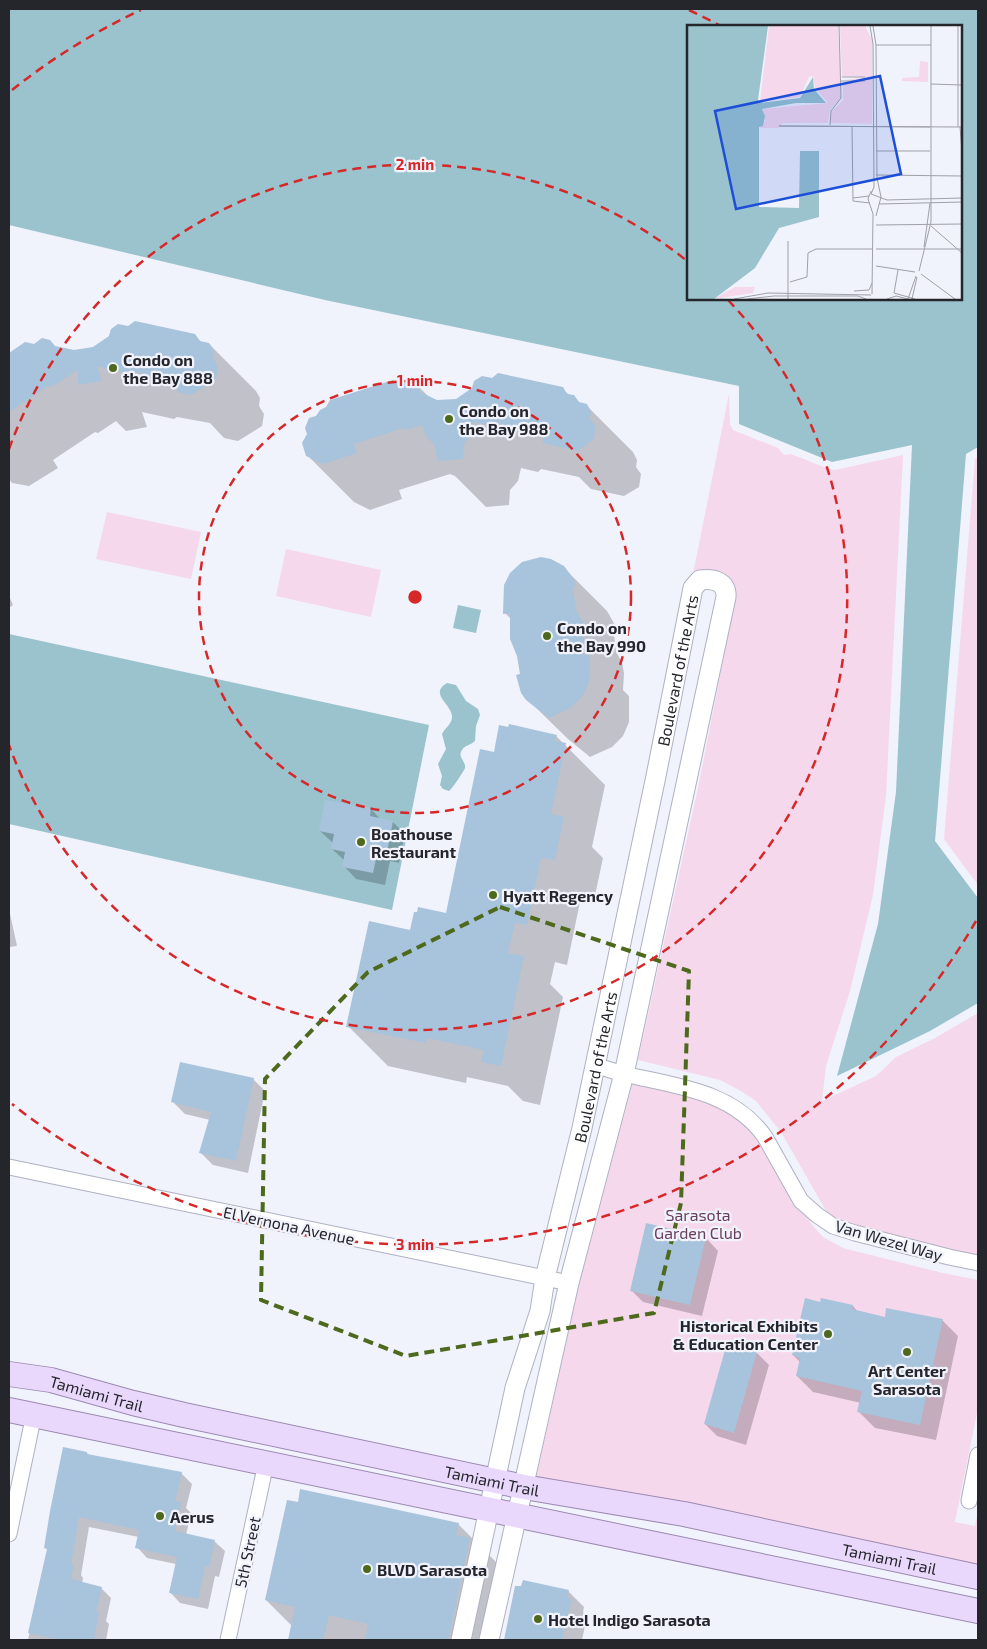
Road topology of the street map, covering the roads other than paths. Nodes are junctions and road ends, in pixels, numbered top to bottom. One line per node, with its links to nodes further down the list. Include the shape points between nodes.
1 (594, 1065): 2 (street, Van Wezel Way); 2 (street, Boulevard of the Arts, via 693,588 700,580 712,580 723,585 726,597); 5 (street, Boulevard of the Arts)
2 (624, 1074): 4 (street, Van Wezel Way, via 714,1096 742,1112 765,1137 801,1201 833,1226); 6 (street, Boulevard of the Arts)
3 (9, 1167): 5 (street, El Vernona Avenue)
4 (978, 1263)
5 (545, 1278): 6 (street, El Vernona Avenue); 14 (street, Boulevard of the Arts, via 540,1311 515,1388)
6 (569, 1283): 15 (street, Boulevard of the Arts)
7 (9, 1368): 9 (main road)
8 (9, 1374): 9 (main road, Tamiami Trail)
9 (51, 1380): 14 (main road, Tamiami Trail, via 175,1413)
10 (9, 1410): 11 (main road, Tamiami Trail)
11 (34, 1414): 13 (main road, Tamiami Trail); 19 (street)
12 (978, 1455): 16 (street)
13 (266, 1463): 17 (main road, Tamiami Trail); 22 (street, 5th Street)
14 (495, 1480): 15 (main road, Tamiami Trail); 17 (street, Boulevard of the Arts)
15 (524, 1486): 18 (street, Boulevard of the Arts); 20 (main road, Tamiami Trail, via 684,1514)
16 (969, 1501)
17 (489, 1508): 18 (main road, Tamiami Trail); 23 (street, Boulevard of the Arts)
18 (516, 1515): 21 (main road, Tamiami Trail); 24 (street, Boulevard of the Arts)
19 (9, 1534)
20 (978, 1577)
21 (978, 1611)
22 (228, 1640)
23 (461, 1640)
24 (489, 1640)

